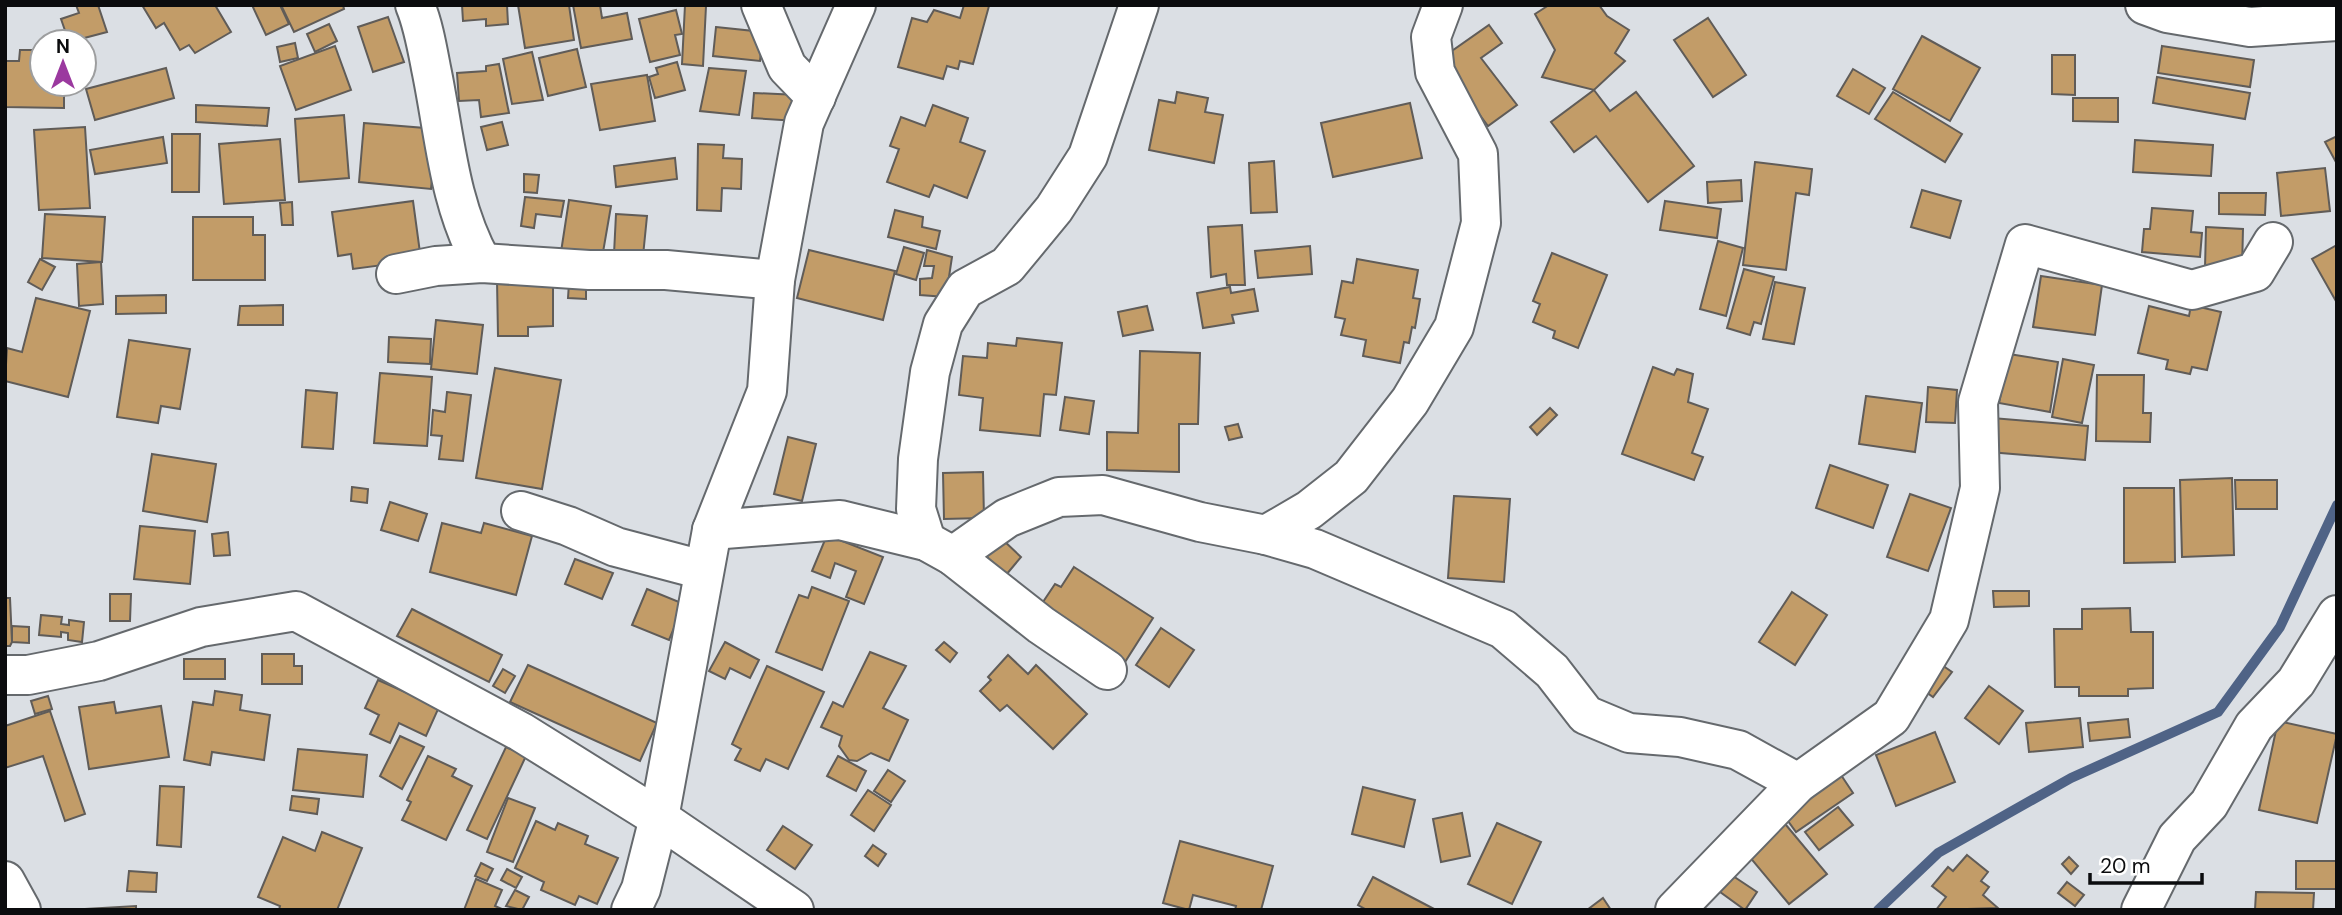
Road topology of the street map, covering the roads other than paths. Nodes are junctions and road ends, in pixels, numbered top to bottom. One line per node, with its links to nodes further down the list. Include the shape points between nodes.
1 (415, 5): 10 (street, via 437,97 453,195 465,233)
2 (761, 5): 8 (street, via 787,67)
3 (856, 5): 8 (street)
4 (1139, 5): 16 (street, via 1088,156 1054,209 1007,265 965,289 943,324 930,372 916,509)
5 (1443, 5): 15 (street, via 1431,37 1435,72 1478,154 1481,223 1454,327 1410,401 1351,477 1309,510)
6 (2145, 5): 7 (street, via 2250,27)
7 (2337, 21)
8 (816, 97): 12 (street, via 804,123)
9 (2273, 242): 21 (street, via 2255,272 2192,290 2025,244 1978,402 1980,488 1949,620 1891,717)
10 (482, 263): 11 (street, via 436,265); 12 (street, via 666,270)
11 (396, 274)
12 (775, 280): 14 (street, via 767,391)
13 (521, 511): 17 (street, via 616,547)
14 (712, 530): 16 (street, via 839,520); 17 (street)
15 (1266, 535): 16 (street, via 1103,495 1059,498); 21 (street, via 1352,564 1503,629 1552,671 1586,715 1629,733 1680,737 1738,750)
16 (940, 548): 19 (street)
17 (703, 570): 22 (street)
18 (2334, 636): 28 (street, via 2254,726 2209,804 2177,838)
19 (1107, 670)
20 (5, 675): 22 (street, via 99,661 201,627 296,611 521,732)
21 (1798, 783): 27 (street)
22 (659, 818): 25 (street); 26 (street)
23 (5, 881): 24 (street)
24 (21, 910)
25 (631, 910)
26 (794, 910)
27 (1675, 910)
28 (2141, 910)

